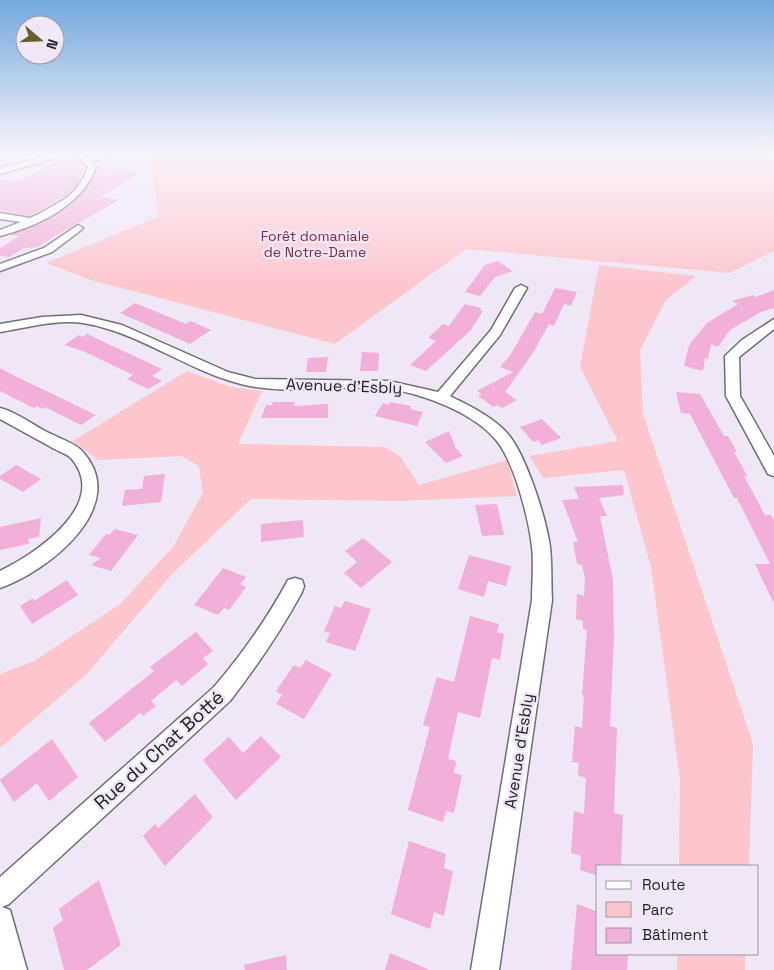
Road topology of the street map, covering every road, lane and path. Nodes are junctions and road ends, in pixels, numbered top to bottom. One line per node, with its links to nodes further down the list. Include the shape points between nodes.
1 (71, 197): 3 (street)
2 (0, 216): 3 (street)
3 (30, 221): 5 (street)
4 (78, 228): 6 (street, via 48,250)
5 (0, 233)
6 (0, 268)
7 (521, 288): 10 (street, via 496,332)
8 (774, 322): 12 (street, via 732,356 733,396)
9 (0, 328): 10 (street, Avenue d'Esbly, via 81,319 118,328 223,375 255,383 389,385)
10 (441, 396): 18 (street, Avenue d'Esbly, via 476,416 502,437 522,476 541,547 542,600)
11 (0, 413): 13 (street, via 76,454 89,475 89,498 77,525 52,550)
12 (773, 468)
13 (0, 580)
14 (295, 586): 15 (street, Rue du Chat Botté, via 252,657 222,694)
15 (0, 895)
16 (0, 920): 17 (street)
17 (13, 970)
18 (485, 970)

